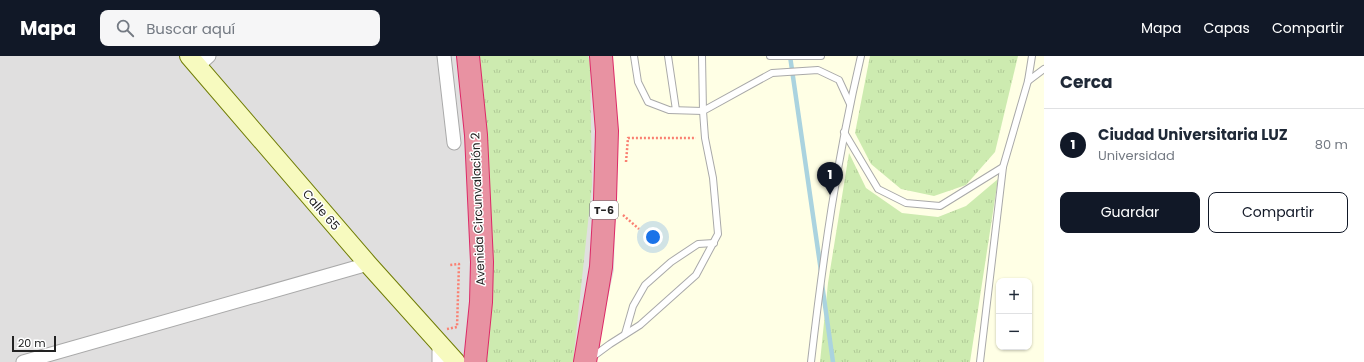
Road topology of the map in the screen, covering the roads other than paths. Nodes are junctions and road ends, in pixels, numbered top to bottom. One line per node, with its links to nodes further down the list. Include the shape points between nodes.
1 (444, 56): 18 (street)
2 (468, 56): 27 (highway, Avenida Circunvalación 2, via 476,136 482,262)
3 (601, 56): 28 (highway, T-6, via 607,131 605,206 601,267)
4 (634, 56): 15 (lane, via 638,82 648,102)
5 (668, 56): 15 (lane)
6 (702, 56): 16 (lane)
7 (770, 56): 8 (lane)
8 (821, 56)
9 (861, 56): 14 (lane)
10 (1032, 56): 13 (lane)
11 (199, 59): 21 (street, Calle 65)
12 (1044, 69): 13 (lane)
13 (1028, 81): 19 (lane)
14 (850, 104): 16 (lane, via 839,80 818,70 772,73); 17 (lane)
15 (676, 110): 16 (lane)
16 (703, 111): 20 (lane, via 718,234)
17 (844, 132): 19 (lane, via 878,188 906,203 940,206); 29 (lane, via 833,196)
18 (454, 143)
19 (1002, 167): 30 (lane)
20 (714, 243): 22 (lane, via 696,275 640,325); 22 (lane, via 698,244 671,262 645,285 633,306)
21 (368, 264): 23 (street, Calle 65); 24 (street)
22 (625, 334): 28 (lane)
23 (434, 338): 25 (street); 26 (street, Calle 65)
24 (23, 362)
25 (439, 362)
26 (456, 362)
27 (475, 362)
28 (586, 362)
29 (812, 362)
30 (980, 362)

